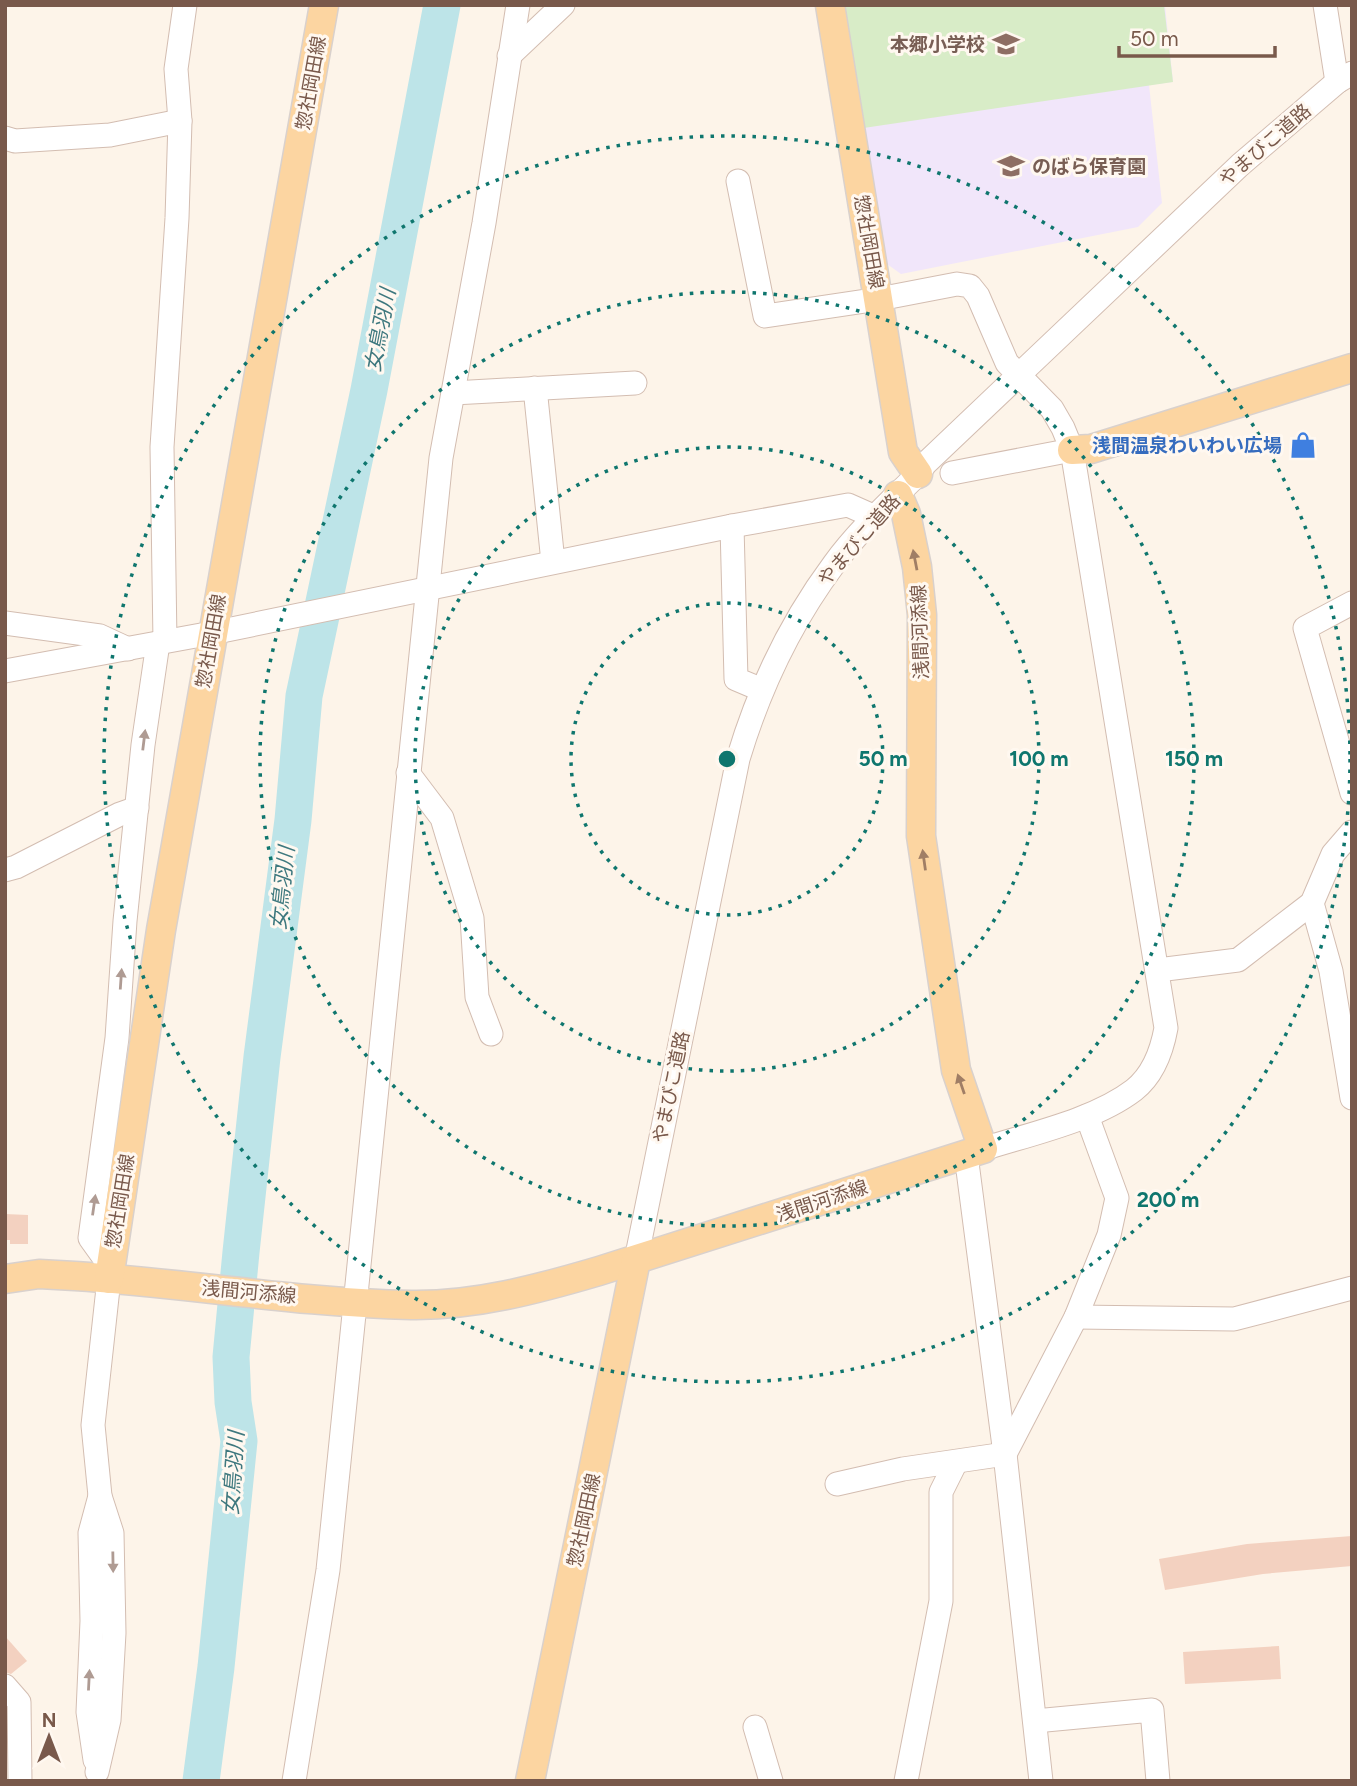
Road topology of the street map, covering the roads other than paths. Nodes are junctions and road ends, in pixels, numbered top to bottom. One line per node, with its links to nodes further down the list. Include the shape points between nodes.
1 (185, 5): 9 (street, via 176,69)
2 (324, 5): 28 (main road, 惣社岡田線)
3 (518, 5): 7 (street)
4 (563, 5): 7 (street)
5 (830, 5): 12 (main road, 惣社岡田線)
6 (1325, 5): 8 (street)
7 (509, 55): 17 (street)
8 (1345, 77): 14 (street, やまびこ道路, via 1240,165)
9 (180, 121): 10 (street, via 110,135); 29 (street, via 162,447)
10 (5, 138)
11 (738, 181): 12 (street, via 765,316)
12 (879, 299): 14 (street, via 957,284 971,286 1007,363); 20 (main road, 惣社岡田線, via 903,453)
13 (1352, 368): 18 (main road, via 1091,449)
14 (1020, 375): 18 (street, via 1052,409); 20 (street, やまびこ道路)
15 (635, 383): 16 (street)
16 (535, 388): 17 (street); 24 (street)
17 (453, 393): 25 (street)
18 (1072, 450): 19 (street); 39 (street)
19 (952, 472)
20 (918, 474): 21 (street, やまびこ道路)
21 (898, 495): 22 (street, やまびこ道路); 43 (main road, 浅間河添線, one-way to 21, via 956,1070 921,836 922,615 917,567)
22 (875, 517): 23 (street, via 848,505); 32 (street, やまびこ道路, via 835,562 802,610)
23 (732, 526): 24 (street); 32 (street, via 736,679)
24 (553, 562): 25 (street)
25 (421, 589): 28 (street); 33 (street)
26 (1352, 603): 34 (street, via 1305,628)
27 (5, 623): 30 (street, via 100,636)
28 (225, 630): 29 (street); 45 (main road, 惣社岡田線, via 161,930)
29 (162, 642): 30 (street); 35 (street, one-way to 29)
30 (128, 649): 31 (street)
31 (5, 671)
32 (762, 690): 44 (street, やまびこ道路, via 738,759)
33 (408, 773): 40 (street, via 442,818 472,918 477,997); 48 (street)
34 (1352, 793)
35 (137, 808): 37 (street); 45 (street, one-way to 35, via 90,1238 117,1038)
36 (1352, 832): 38 (street, via 1333,854)
37 (5, 870)
38 (1312, 903): 39 (street, via 1238,960); 41 (street, via 1331,971)
39 (1158, 970): 42 (street, via 1166,1028 1153,1068 1136,1089)
40 (491, 1034)
41 (1352, 1098)
42 (1087, 1116): 43 (street); 49 (street, via 1117,1198 1109,1235)
43 (975, 1152): 44 (main road, 浅間河添線); 50 (street)
44 (636, 1260): 48 (main road, 浅間河添線, via 541,1288 474,1301 412,1305); 59 (main road, 惣社岡田線)
45 (118, 1276): 46 (main road, 浅間河添線, via 39,1274); 48 (main road, 浅間河添線); 56 (street, via 93,1425 100,1496 90,1533 88,1712)
46 (5, 1279)
47 (1352, 1288): 49 (street, via 1234,1319)
48 (348, 1301): 58 (street, via 328,1570)
49 (1076, 1317): 50 (street)
50 (1005, 1454): 51 (street); 54 (street)
51 (957, 1462): 52 (street); 61 (street, via 941,1492 941,1601)
52 (837, 1484)
53 (5, 1686): 57 (street, via 19,1702)
54 (1035, 1721): 62 (street); 63 (street, via 1152,1710)
55 (755, 1727): 60 (street)
56 (97, 1777)
57 (20, 1781)
58 (294, 1781)
59 (530, 1781)
60 (771, 1781)
61 (906, 1781)
62 (1041, 1781)
63 (1158, 1781)

